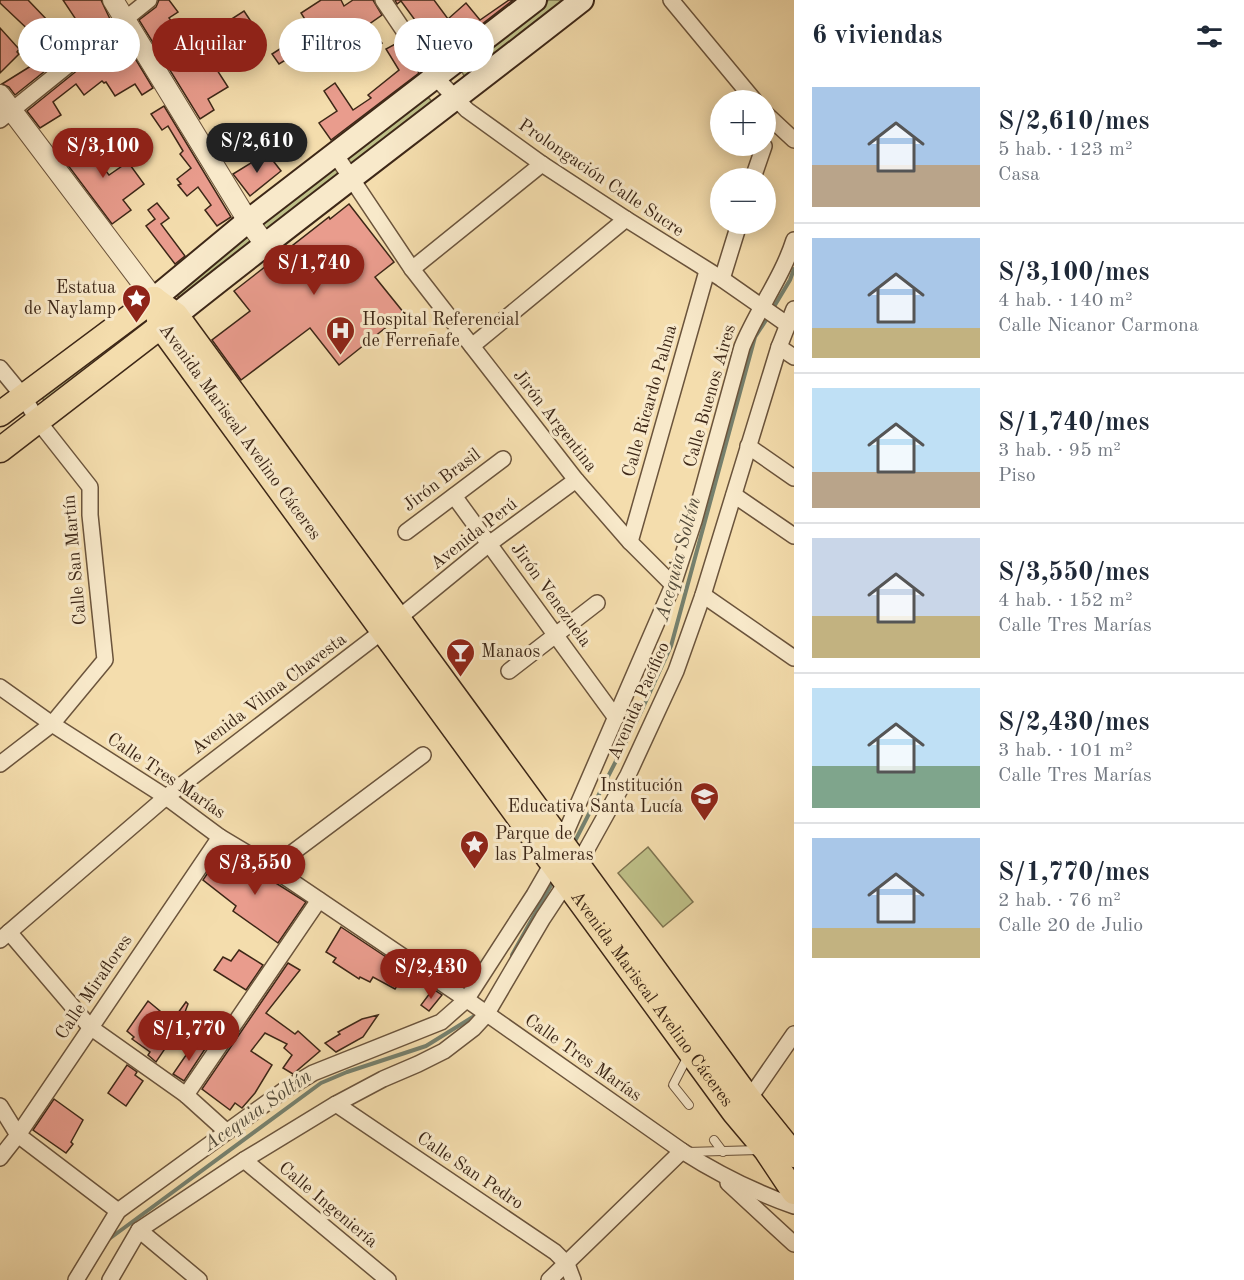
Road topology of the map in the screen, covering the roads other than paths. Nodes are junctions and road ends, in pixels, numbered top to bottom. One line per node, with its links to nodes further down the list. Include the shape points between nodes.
1 (113, 0): 7 (street)
2 (149, 0): 8 (street)
3 (383, 0): 11 (street, Prolongación Calle Sucre)
4 (535, 0): 11 (main road)
5 (582, 0): 13 (main road)
6 (671, 0): 12 (street)
7 (124, 18)
8 (126, 18)
9 (140, 44): 21 (street)
10 (54, 72): 14 (street)
11 (435, 77): 13 (street, Prolongación Calle Sucre); 17 (main road)
12 (746, 90)
13 (456, 99): 18 (street, Prolongación Calle Sucre); 19 (main road)
14 (4, 109): 28 (street)
15 (776, 124): 16 (street)
16 (794, 140)
17 (335, 154): 19 (street, Jirón Argentina); 21 (main road)
18 (542, 164): 20 (street, Prolongación Calle Sucre); 25 (street)
19 (352, 179): 24 (main road); 25 (street, Jirón Argentina)
20 (626, 219): 26 (street, Prolongación Calle Sucre); 32 (street)
21 (248, 221): 24 (street); 28 (main road)
22 (736, 234): 27 (street)
23 (794, 240): 30 (street, Calle Buenos Aires, via 778,281)
24 (265, 244): 31 (main road)
25 (412, 269): 32 (street, Jirón Argentina)
26 (707, 271): 27 (street, Prolongación Calle Sucre); 48 (street, Calle Ricardo Palma)
27 (722, 279): 30 (street, Prolongación Calle Sucre)
28 (154, 299): 31 (main road, Avenida Mariscal Avelino Cáceres); 36 (main road)
29 (794, 309): 30 (street, Avenida Pacífico)
30 (773, 314): 33 (street, Avenida Pacífico); 50 (street, Calle Buenos Aires, via 752,323 742,347)
31 (168, 321): 38 (main road); 53 (main road, Avenida Mariscal Avelino Cáceres)
32 (472, 346): 43 (street, Jirón Argentina)
33 (779, 347): 34 (street); 39 (street, Avenida Pacífico)
34 (794, 357)
35 (0, 368): 36 (street, Calle San Martín)
36 (23, 396): 37 (main road); 38 (street, Calle San Martín)
37 (0, 414)
38 (38, 421): 40 (main road); 59 (street, Calle San Martín, via 90,487 105,660)
39 (748, 446): 42 (street); 44 (street, Avenida Pacífico)
40 (0, 450)
41 (502, 459): 45 (street, Jirón Brasil)
42 (794, 478)
43 (576, 480): 48 (street, Jirón Argentina); 49 (street, Avenida Perú)
44 (734, 495): 47 (street); 51 (street, Avenida Pacífico)
45 (454, 496): 46 (street, Jirón Brasil); 49 (street, Jirón Venezuela)
46 (406, 532)
47 (794, 536)
48 (630, 542): 50 (street, Jirón Argentina)
49 (489, 544): 53 (street, Avenida Perú); 54 (street, Jirón Venezuela)
50 (673, 585): 58 (street, Calle Buenos Aires)
51 (703, 595): 55 (street); 66 (street, Avenida Pacífico, via 676,670 628,775)
52 (597, 603): 54 (street)
53 (390, 625): 62 (street, Avenida Vilma Chavesta); 64 (main road, Avenida Mariscal Avelino Cáceres)
54 (556, 635): 56 (street); 58 (street, Jirón Venezuela)
55 (794, 658)
56 (509, 670)
57 (0, 687): 59 (street, Calle Tres Marías)
58 (616, 718): 64 (street, Calle Buenos Aires)
59 (52, 723): 61 (street, Calle San Martín); 62 (street, Calle Tres Marías)
60 (423, 755): 65 (street)
61 (0, 764)
62 (166, 797): 63 (street, Calle Tres Marías); 68 (street, Avenida Vilma Chavesta)
63 (220, 837): 65 (street, Calle Tres Marías); 70 (street, Calle Miraflores)
64 (557, 853): 66 (main road, Avenida Mariscal Avelino Cáceres); 69 (street, Calle Buenos Aires)
65 (272, 868): 67 (street, Calle Tres Marías)
66 (572, 873): 69 (street, Avenida Pacífico); 72 (main road, Avenida Mariscal Avelino Cáceres)
67 (319, 900): 69 (street, Calle Tres Marías); 73 (street)
68 (5, 936): 70 (street)
69 (477, 1008): 74 (street, Avenida Pacífico, via 474,1028 444,1051); 78 (street, Calle Buenos Aires, via 313,1073); 82 (street, Calle Tres Marías)
70 (90, 1027): 73 (street); 79 (street, Calle Miraflores)
71 (794, 1034): 77 (street)
72 (696, 1043): 75 (lane, via 673,1085); 77 (main road, Avenida Mariscal Avelino Cáceres)
73 (186, 1095): 78 (street)
74 (336, 1104): 85 (street, Avenida Pacífico); 92 (street, Calle San Pedro, via 555,1252)
75 (689, 1105)
76 (0, 1106): 79 (street)
77 (742, 1106): 81 (main road, Avenida Mariscal Avelino Cáceres)
78 (227, 1132): 89 (street, Calle Buenos Aires)
79 (18, 1135): 84 (street, Calle Miraflores); 89 (street)
80 (714, 1140): 83 (lane)
81 (783, 1151): 83 (lane); 87 (main road, Avenida Mariscal Avelino Cáceres)
82 (682, 1152): 83 (lane); 86 (street, Calle Tres Marías); 92 (street)
83 (723, 1152)
84 (0, 1158)
85 (244, 1161): 90 (street, Avenida Pacífico); 96 (street, Calle Ingeniería)
86 (716, 1173): 88 (street, Calle Tres Marías); 91 (street)
87 (794, 1192)
88 (794, 1206)
89 (118, 1211): 93 (street, Calle Buenos Aires)
90 (140, 1230): 94 (street, Avenida Pacífico); 95 (street)
91 (794, 1244)
92 (567, 1264): 97 (street); 98 (street, Calle San Pedro)
93 (76, 1280)
94 (110, 1280)
95 (199, 1280)
96 (388, 1280)
97 (549, 1280)
98 (573, 1280)

